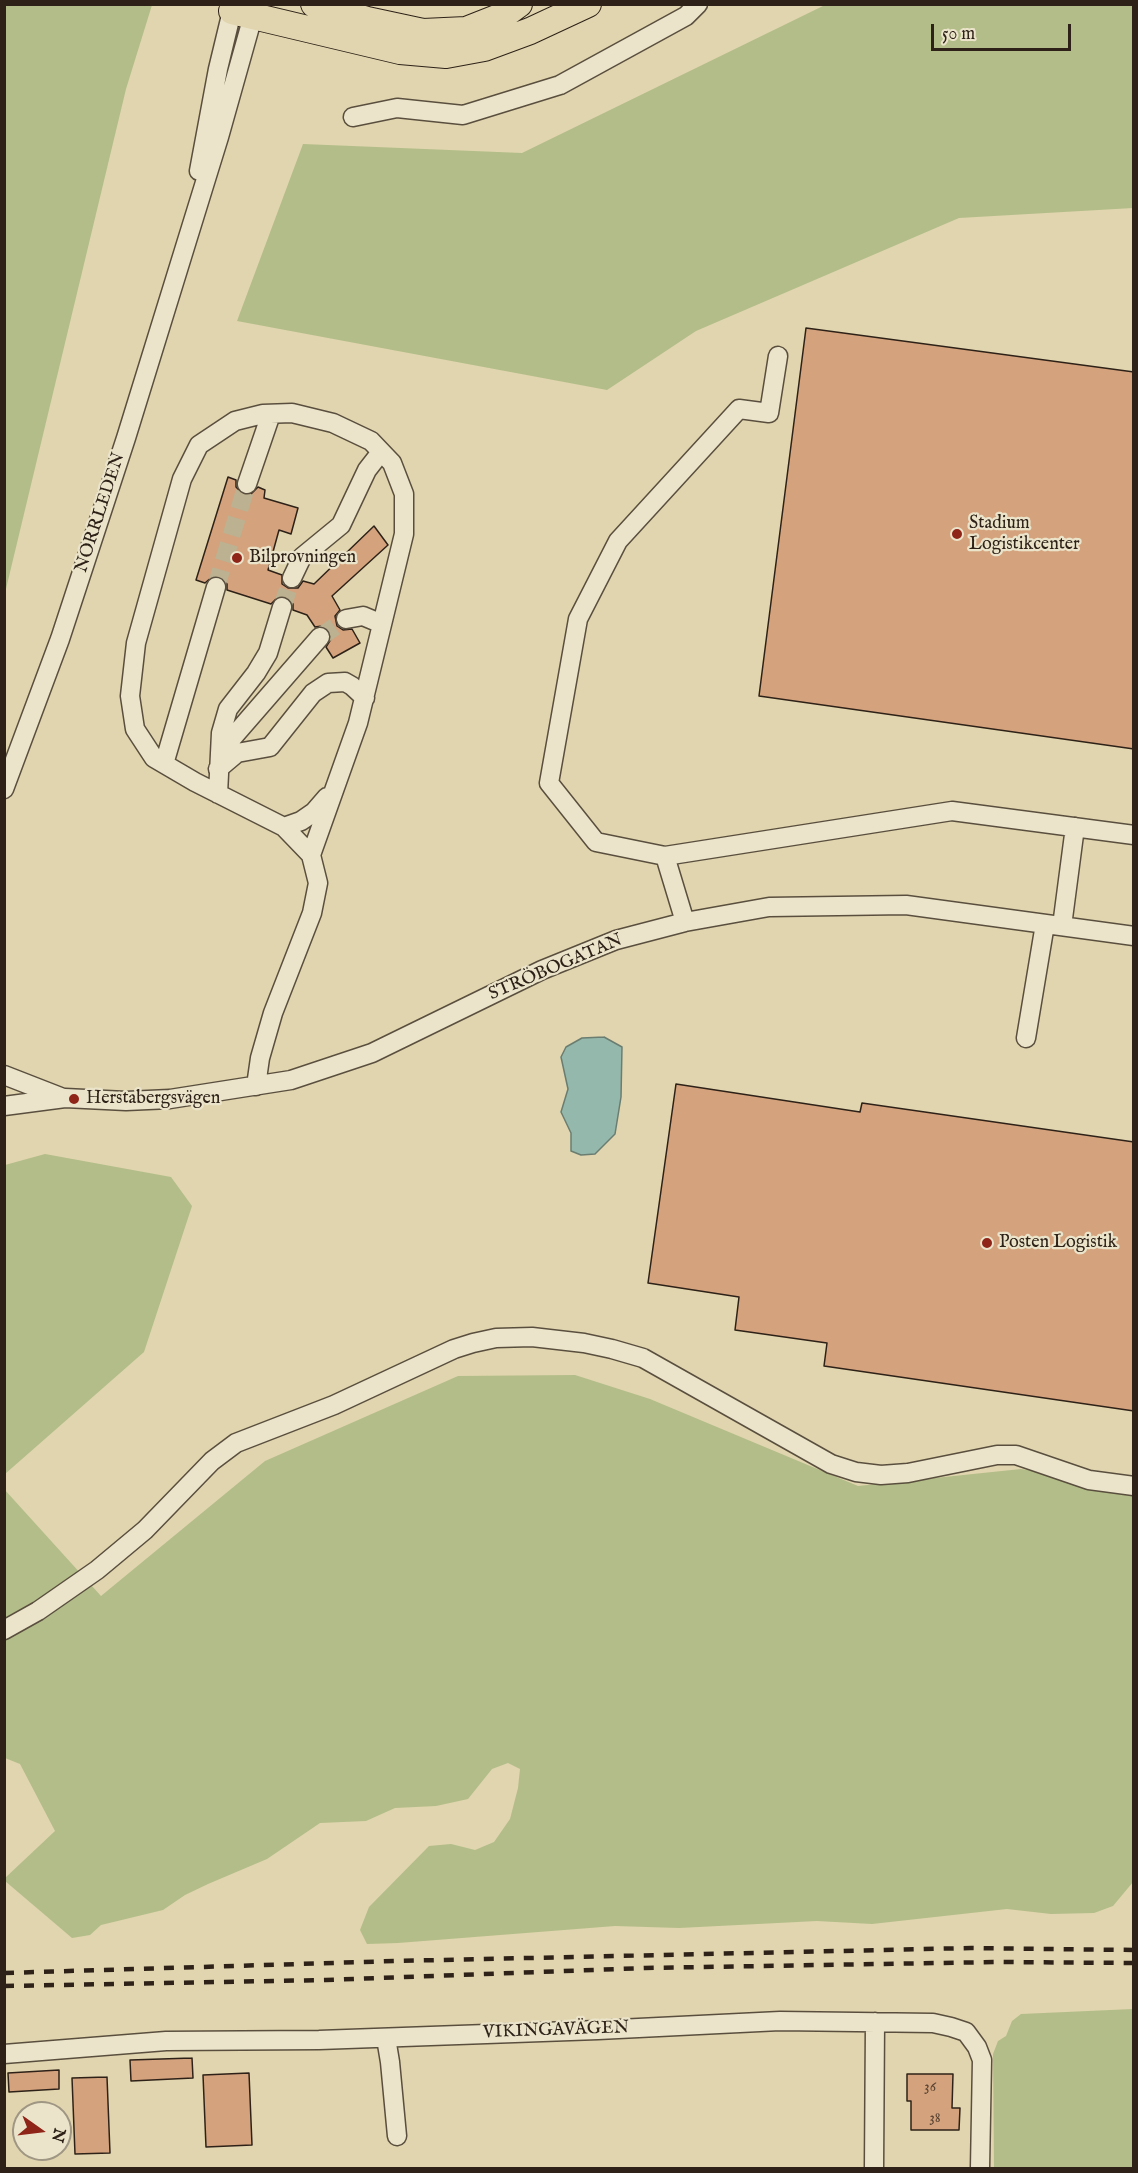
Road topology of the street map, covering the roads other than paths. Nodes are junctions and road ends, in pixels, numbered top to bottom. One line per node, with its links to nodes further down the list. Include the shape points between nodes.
1 (314, 4): 2 (highway, via 423,32 465,30 504,15)
2 (519, 4)
3 (588, 4): 5 (highway, via 484,48 446,55 400,51)
4 (698, 4): 6 (street, via 686,16 560,86 463,115 397,108)
5 (243, 14): 20 (street, NORRLEDEN, via 210,111 188,235 126,438 60,639)
6 (353, 117)
7 (778, 356): 27 (street, via 769,413 739,409 618,542 578,619 549,783 596,842)
8 (271, 414): 9 (street, via 292,413 333,423 371,441); 10 (street); 18 (street, via 235,421 199,445 182,479 136,643 130,696 135,729 154,758)
9 (381, 452): 11 (street, via 367,470 341,525 302,557); 15 (street, via 392,463 404,494 404,534)
10 (247, 484)
11 (292, 578)
12 (216, 587): 18 (street)
13 (282, 607): 19 (street, via 268,654 228,709)
14 (346, 619): 15 (street, via 363,616)
15 (382, 624): 17 (street)
16 (320, 637): 19 (street, via 227,744)
17 (365, 698): 19 (street, via 345,682 328,683 313,693 270,747 237,753); 21 (street)
18 (164, 764): 22 (street)
19 (218, 769): 22 (street)
20 (4, 789)
21 (333, 789): 24 (street, via 314,812); 26 (street)
22 (218, 794): 24 (street)
23 (1075, 827): 25 (street); 27 (street, via 952,811); 29 (street)
24 (284, 828): 26 (street)
25 (1134, 835)
26 (311, 855): 33 (street, via 318,883 312,913 273,1013)
27 (665, 856): 28 (street)
28 (685, 922): 29 (street, STRÖBOGATAN, via 770,908 906,905); 33 (street, STRÖBOGATAN, via 616,940 542,970 372,1053 291,1080)
29 (1053, 925): 30 (street, STRÖBOGATAN); 31 (street)
30 (1134, 936)
31 (1026, 1038)
32 (4, 1075): 34 (street, STRÖBOGATAN)
33 (256, 1086): 34 (street, STRÖBOGATAN, via 170,1099)
34 (65, 1098): 35 (street, STRÖBOGATAN)
35 (4, 1106)
36 (1134, 1486): 37 (street, via 1089,1480 1016,1455 997,1455 908,1473 856,1472 831,1464 643,1358 584,1343 532,1337 496,1338 454,1349 334,1405 236,1443 97,1570)
37 (4, 1630)
38 (875, 2022): 39 (street, VIKINGAVÄGEN, via 780,2021); 42 (street); 43 (street, VIKINGAVÄGEN, via 951,2026 966,2032 977,2047 982,2060)
39 (386, 2038): 40 (street, VIKINGAVÄGEN, via 166,2041); 41 (street)
40 (4, 2054)
41 (397, 2136)
42 (874, 2169)
43 (980, 2169)

